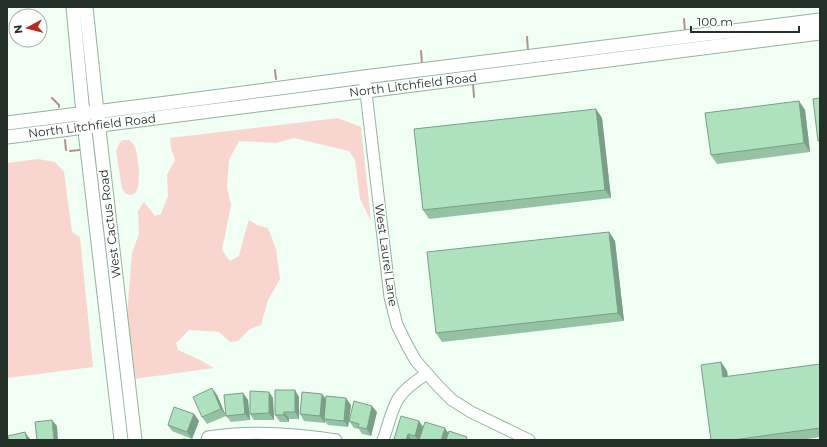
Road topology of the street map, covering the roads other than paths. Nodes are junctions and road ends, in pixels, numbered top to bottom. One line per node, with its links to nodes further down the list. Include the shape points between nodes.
1 (73, 7): 7 (main road, West Cactus Road)
2 (86, 7): 8 (main road, West Cactus Road)
3 (820, 20): 5 (main road, North Litchfield Road)
4 (820, 33): 6 (main road, North Litchfield Road)
5 (364, 77): 6 (street, West Laurel Lane); 8 (main road, North Litchfield Road)
6 (365, 90): 8 (main road, North Litchfield Road); 12 (street, West Laurel Lane, via 392,306 402,336 416,362)
7 (83, 114): 8 (main road, North Litchfield Road); 9 (main road, North Litchfield Road); 10 (main road, West Cactus Road)
8 (98, 119): 10 (main road, North Litchfield Road); 15 (main road, West Cactus Road)
9 (7, 123)
10 (85, 127): 11 (main road, North Litchfield Road); 14 (main road, West Cactus Road)
11 (7, 136)
12 (426, 374): 17 (street, via 398,398); 18 (street, West Laurel Lane, via 452,400 470,412)
13 (208, 439): 16 (street, via 257,432)
14 (121, 440)
15 (135, 440)
16 (336, 440)
17 (383, 440)
18 (529, 440)

